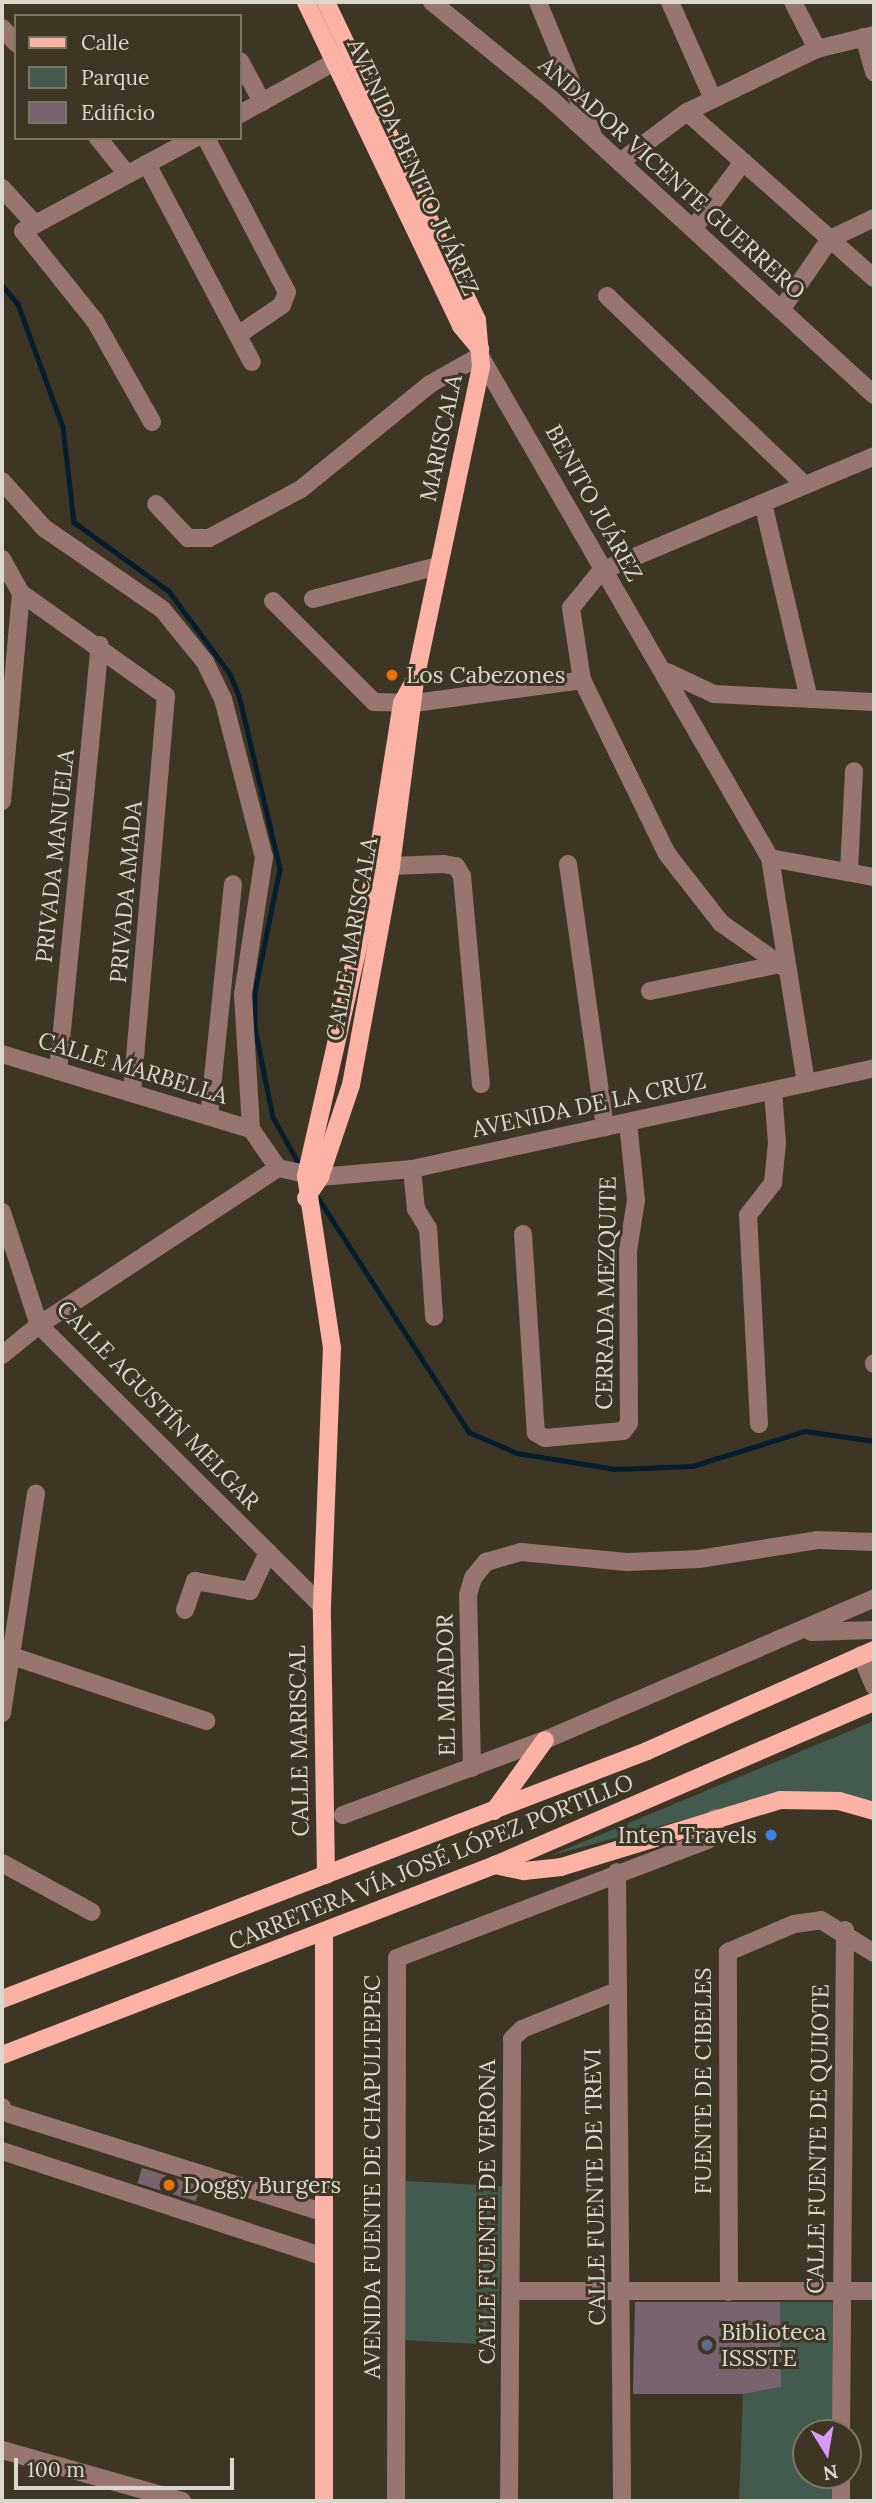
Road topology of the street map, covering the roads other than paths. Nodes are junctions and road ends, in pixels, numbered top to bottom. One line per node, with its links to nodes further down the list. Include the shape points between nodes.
1 (306, 2): 12 (main road, AVENIDA BENITO JUÁREZ)
2 (326, 2): 11 (main road, AVENIDA BENITO JUÁREZ)
3 (538, 2): 19 (street)
4 (793, 2): 10 (street)
5 (437, 3): 19 (street, ANDADOR VICENTE GUERRERO)
6 (677, 4): 15 (street)
7 (2, 27): 9 (street)
8 (869, 36): 10 (street); 14 (street)
9 (14, 41)
10 (817, 49): 15 (street)
11 (353, 52): 12 (street); 35 (main road, AVENIDA BENITO JUÁREZ)
12 (336, 61): 16 (street); 37 (main road, AVENIDA BENITO JUÁREZ, via 461,326)
13 (242, 65): 16 (street)
14 (874, 73)
15 (713, 99): 17 (street)
16 (262, 102): 18 (street)
17 (687, 112): 23 (street); 24 (street)
18 (242, 113)
19 (594, 139): 23 (street, ANDADOR VICENTE GUERRERO)
20 (100, 140): 26 (street)
21 (191, 140): 25 (street)
22 (207, 140): 36 (street, via 287,292 282,305)
23 (620, 162): 30 (street, ANDADOR VICENTE GUERRERO)
24 (743, 162): 30 (street); 31 (street)
25 (147, 164): 26 (street); 36 (street)
26 (127, 174): 29 (street)
27 (2, 188): 29 (street)
28 (874, 218): 31 (street)
29 (28, 227): 40 (street, via 95,321)
30 (693, 229): 34 (street, ANDADOR VICENTE GUERRERO)
31 (830, 239): 32 (street); 34 (street)
32 (874, 278)
33 (607, 296): 43 (street)
34 (781, 310): 39 (street, ANDADOR VICENTE GUERRERO)
35 (477, 320): 37 (main road, MARISCALA)
36 (238, 335): 38 (street)
37 (480, 352): 45 (street, via 430,384 302,489 209,538 188,538); 47 (main road, MARISCALA); 48 (street, BENITO JUÁREZ)
38 (252, 362)
39 (872, 387)
40 (152, 422)
41 (874, 456): 43 (street)
42 (2, 481): 78 (street, via 44,528 162,609 205,662 223,699 264,857 243,995)
43 (805, 485): 44 (street)
44 (763, 503): 48 (street); 55 (street)
45 (156, 505)
46 (2, 559): 49 (street)
47 (438, 566): 50 (street); 57 (main road, CALLE MARISCALA)
48 (601, 571): 53 (street, BENITO JUÁREZ); 54 (street, via 571,608)
49 (21, 593): 52 (street); 59 (street)
50 (313, 599)
51 (273, 601): 57 (street, via 373,702)
52 (100, 645): 70 (street, PRIVADA MANUELA); 74 (street, PRIVADA AMADA, via 166,696)
53 (667, 673): 55 (street, via 714,694); 60 (street)
54 (582, 680): 57 (street); 66 (street, via 667,854 722,923)
55 (810, 699): 56 (street)
56 (874, 702)
57 (408, 703): 62 (main road, CALLE MARISCALA); 81 (main road, CALLE MARISCALA)
58 (854, 771): 63 (street)
59 (2, 801)
60 (770, 858): 63 (street); 66 (street)
61 (568, 864): 77 (street)
62 (391, 866): 72 (street, via 443,864 456,866 462,876); 81 (main road, CALLE MARISCALA, via 351,1085)
63 (849, 870): 64 (street)
64 (874, 877)
65 (233, 884): 75 (street)
66 (781, 968): 67 (street); 71 (street)
67 (650, 991)
68 (2, 1054): 70 (street, CALLE MARBELLA)
69 (874, 1068): 71 (street, AVENIDA DE LA CRUZ)
70 (58, 1071): 74 (street, CALLE MARBELLA)
71 (806, 1083): 73 (street, AVENIDA DE LA CRUZ)
72 (481, 1084)
73 (773, 1091): 76 (street, AVENIDA DE LA CRUZ); 87 (street, via 777,1143 773,1183 748,1215)
74 (132, 1093): 75 (street, CALLE MARBELLA)
75 (209, 1116): 78 (street, CALLE MARBELLA)
76 (628, 1122): 77 (street, AVENIDA DE LA CRUZ); 83 (street, CERRADA MEZQUITE, via 636,1200 628,1251 629,1423 616,1434 545,1438 536,1433)
77 (605, 1127): 80 (street, AVENIDA DE LA CRUZ)
78 (251, 1129): 79 (street)
79 (278, 1168): 81 (street); 85 (street)
80 (412, 1169): 81 (street, AVENIDA DE LA CRUZ); 84 (street, via 416,1209 429,1228)
81 (313, 1177): 92 (main road, CALLE MARISCALA, via 306,1198 332,1348)
82 (2, 1212): 85 (street, CALLE AGUSTÍN MELGAR)
83 (523, 1234)
84 (434, 1317)
85 (39, 1325): 86 (street); 90 (street, CALLE AGUSTÍN MELGAR)
86 (2, 1355)
87 (759, 1424)
88 (36, 1494): 97 (street)
89 (874, 1542): 103 (street, EL MIRADOR, via 817,1541 699,1559 627,1562 521,1552 486,1562 468,1595)
90 (268, 1552): 92 (street, CALLE AGUSTÍN MELGAR); 93 (street, via 250,1591 195,1581)
91 (874, 1598): 95 (street, EL MIRADOR)
92 (322, 1606): 111 (main road, CALLE MARISCAL)
93 (185, 1610)
94 (874, 1630): 95 (street)
95 (802, 1633): 102 (street, EL MIRADOR)
96 (868, 1653): 98 (street); 104 (main road, CARRETERA VÍA JOSÉ LÓPEZ PORTILLO, via 647,1751)
97 (12, 1656): 100 (street); 101 (street)
98 (874, 1686)
99 (874, 1702): 109 (main road, CARRETERA VÍA JOSÉ LÓPEZ PORTILLO)
100 (2, 1713)
101 (206, 1721)
102 (545, 1740): 103 (street, EL MIRADOR); 104 (main road)
103 (472, 1768): 106 (street)
104 (493, 1811): 111 (main road, CARRETERA VÍA JOSÉ LÓPEZ PORTILLO)
105 (874, 1811): 107 (main road, via 839,1801 780,1800)
106 (343, 1815)
107 (715, 1818): 109 (main road, via 561,1867 524,1871); 110 (street, AVENIDA FUENTE DE CHAPULTEPEC, via 707,1840)
108 (2, 1863): 112 (street)
109 (495, 1865): 114 (main road, CARRETERA VÍA JOSÉ LÓPEZ PORTILLO)
110 (617, 1872): 116 (street, CALLE FUENTE DE TREVI); 132 (street, AVENIDA FUENTE DE CHAPULTEPEC, via 397,1958)
111 (326, 1875): 117 (main road, CARRETERA VÍA JOSÉ LÓPEZ PORTILLO)
112 (92, 1912)
113 (845, 1930): 115 (street); 124 (street, CALLE FUENTE DE QUIJOTE); 127 (street, FUENTE DE CIBELES, via 821,1920 794,1924 728,1952)
114 (324, 1932): 118 (main road, CARRETERA VÍA JOSÉ LÓPEZ PORTILLO); 121 (main road)
115 (874, 1953)
116 (617, 1991): 123 (street, CALLE FUENTE DE TREVI); 125 (street, CALLE FUENTE DE VERONA, via 522,2029 512,2039)
117 (2, 1999)
118 (2, 2055)
119 (2, 2106): 121 (street, via 3,2112)
120 (2, 2151): 122 (street)
121 (322, 2212): 122 (main road)
122 (322, 2256): 131 (main road)
123 (621, 2288): 125 (street); 127 (street); 134 (street, CALLE FUENTE DE TREVI)
124 (841, 2290): 126 (street); 127 (street); 128 (street, CALLE FUENTE DE QUIJOTE)
125 (514, 2291): 133 (street, CALLE FUENTE DE VERONA)
126 (874, 2291)
127 (729, 2292)
128 (841, 2419)
129 (2, 2449): 130 (street)
130 (182, 2501)
131 (324, 2501)
132 (396, 2501)
133 (509, 2501)
134 (622, 2501)

